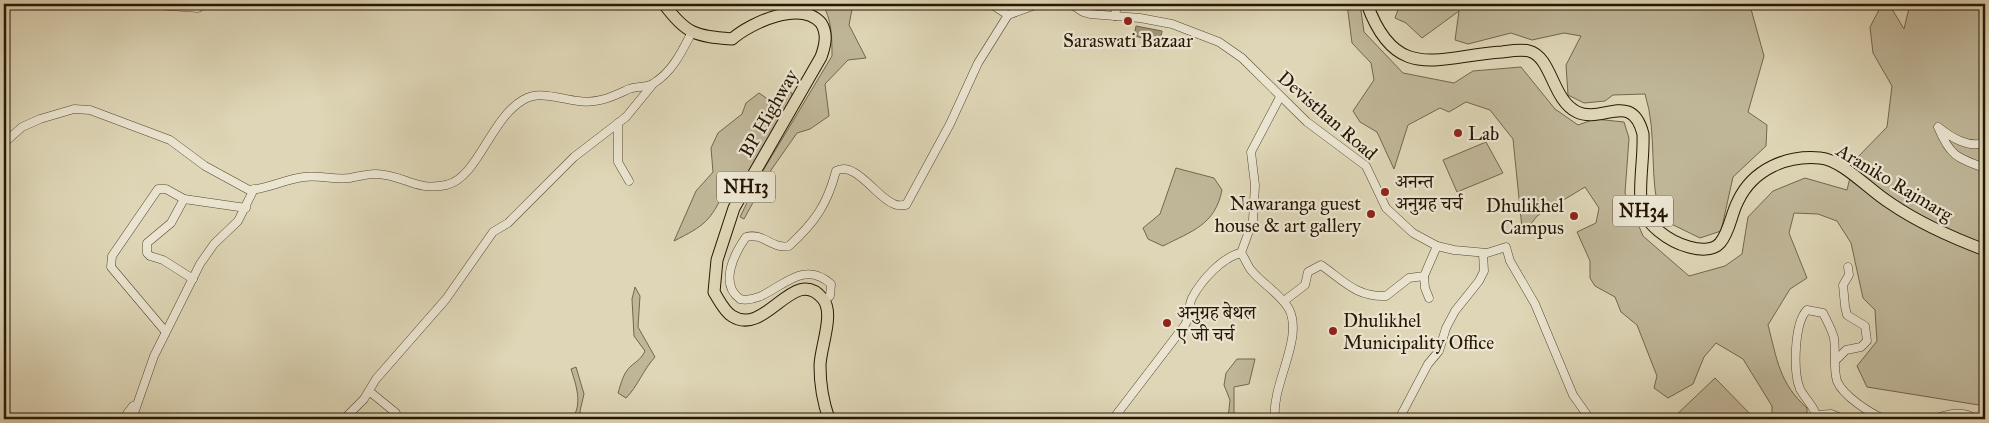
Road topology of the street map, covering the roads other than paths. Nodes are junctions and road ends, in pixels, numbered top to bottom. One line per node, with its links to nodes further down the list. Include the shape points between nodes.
1 (142, 4): 2 (street, via 198,8)
2 (204, 4)
3 (664, 4): 11 (highway, via 685,30)
4 (991, 4): 9 (street)
5 (1038, 4): 9 (street)
6 (1071, 4): 10 (street, Devisthan Road, via 1083,12)
7 (1117, 4): 10 (street)
8 (1367, 4): 23 (highway, Araniko Rajmarg / NH34, via 1385,39 1408,58 1434,62 1495,52 1528,51 1543,62 1560,96 1575,111 1585,114 1621,110 1634,116 1643,134 1642,209 1673,242 1703,250 1714,248 1725,236 1745,189 1768,167 1792,160 1821,158 1836,163 1904,212)
9 (1008, 15): 30 (street, via 978,63 950,124 906,205 894,204 850,170 840,169 836,171 829,197 820,212 790,246 783,248 755,236 746,237 739,246 730,276 732,292 740,299 753,300 788,279 808,275 821,277 831,284 830,296)
10 (1115, 16): 13 (street, Devisthan Road, via 1172,24 1208,36 1242,58)
11 (692, 32): 12 (street, via 677,62); 30 (highway, BP Highway / NH13, via 732,39 750,24 793,8 807,10 823,26 826,38 821,57 734,208 717,260 714,292 731,316 746,321 770,310 794,291 809,290)
12 (653, 84): 14 (street, via 633,110); 19 (street, via 632,88 601,101 539,95 523,99 493,130 474,164 456,182 446,185 415,186 391,176 365,174 349,178 304,177)
13 (1280, 97): 22 (street, Devisthan Road, via 1334,143 1356,156 1366,166 1386,208 1414,233); 24 (street, via 1251,152 1255,185 1253,220)
14 (618, 122): 18 (street, via 618,162); 34 (street, via 574,157 508,223 493,232 446,299)
15 (4, 143): 19 (street, via 22,127 40,120 74,109 90,110 170,140 205,166 249,190)
16 (1985, 143): 17 (street, via 1975,146 1950,137 1938,127 1947,148 1966,161)
17 (1985, 168)
18 (629, 181)
19 (254, 189): 21 (street)
20 (184, 199): 21 (street); 28 (street, via 171,223 147,243 147,250 150,256 163,260); 32 (street, via 166,189 158,189 110,263)
21 (246, 208): 28 (street, via 238,221 205,255)
22 (1437, 246): 25 (street, Devisthan Road); 27 (street)
23 (1985, 250)
24 (1241, 253): 31 (street, via 1251,270); 43 (street, via 1222,263 1206,278 1192,299 1185,325)
25 (1483, 253): 45 (street, via 1484,271 1479,281 1455,311 1439,352 1428,364); 46 (street, Devisthan Road, via 1506,247 1510,261 1535,304 1573,395)
26 (1848, 267): 33 (street, via 1843,285 1845,306 1848,315 1866,326 1868,336 1861,347 1846,350)
27 (1424, 276): 29 (street); 31 (street, via 1409,278 1386,296 1379,296 1347,287 1322,266 1308,272 1305,285)
28 (193, 279): 32 (street)
29 (1429, 298)
30 (824, 300): 42 (highway, via 828,309 820,374 822,397)
31 (1284, 301): 44 (street, via 1294,328 1277,387)
32 (165, 331): 35 (street)
33 (1835, 361): 37 (street, via 1834,337 1824,313 1807,310 1798,329 1797,377 1800,389); 48 (street, via 1838,381 1846,394 1866,411)
34 (369, 391): 36 (street); 41 (street, via 392,408)
35 (139, 398): 38 (street); 39 (street)
36 (355, 416): 40 (street)
37 (1817, 417): 47 (street, via 1831,414)
38 (123, 419)
39 (132, 419)
40 (344, 419)
41 (396, 419)
42 (829, 419)
43 (1113, 419)
44 (1274, 419)
45 (1399, 419)
46 (1590, 419)
47 (1843, 419)
48 (1884, 419)
49 (1933, 419): 50 (street, via 1954,412)
50 (1975, 419)

